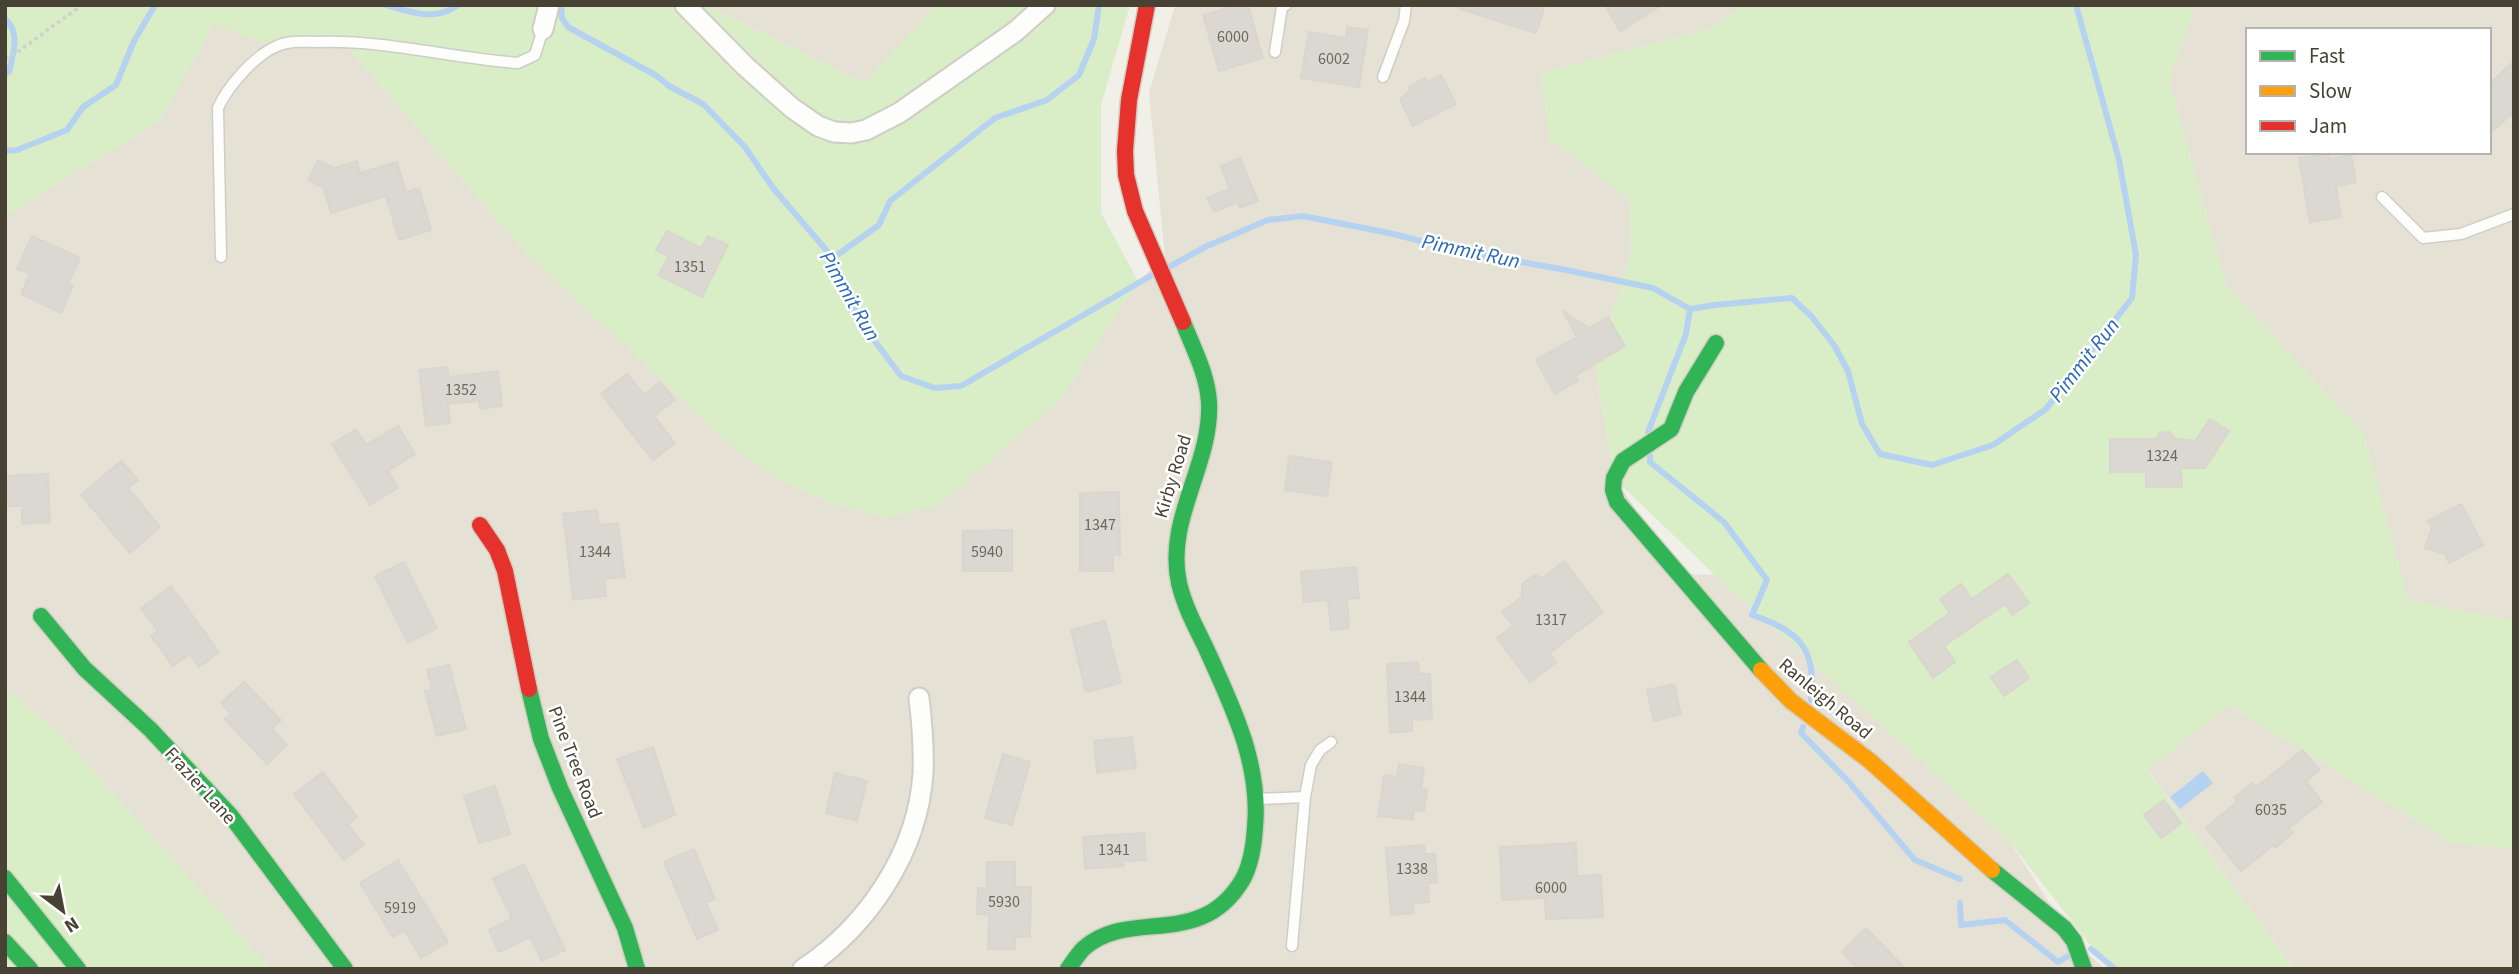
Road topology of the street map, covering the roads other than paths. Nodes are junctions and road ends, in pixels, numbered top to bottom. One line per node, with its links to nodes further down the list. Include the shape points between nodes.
1 (548, 5): 7 (street)
2 (685, 5): 3 (street, via 792,108 818,126 851,133 899,113 1016,32)
3 (1045, 5)
4 (1147, 5): 19 (main road, Kirby Road, via 1131,96 1126,161 1129,193 1199,357 1210,405 1205,445 1178,523 1179,581 1243,733)
5 (1286, 5): 8 (lane)
6 (1406, 5): 9 (lane)
7 (543, 29): 12 (lane, via 535,55 518,63 342,41 291,42 275,47 239,76 218,108)
8 (1275, 52)
9 (1383, 77)
10 (2382, 197): 11 (lane, via 2423,238 2461,234)
11 (2514, 214)
12 (221, 257)
13 (1716, 343): 30 (main road, Ranleigh Road, via 1692,381 1671,429 1623,461 1614,478 1617,502 1774,685 2064,928)
14 (480, 525): 27 (main road, Pine Tree Road, via 505,571 541,739 625,928)
15 (41, 616): 26 (main road, Frazier Lane, via 84,668 150,729 231,816)
16 (919, 698): 28 (street, via 923,776 905,847 870,907 848,933)
17 (1331, 742): 18 (lane, via 1311,765)
18 (1305, 797): 19 (lane); 22 (lane)
19 (1256, 799): 29 (main road, Kirby Road, via 1250,860 1226,902 1189,923 1099,938)
20 (10, 884): 24 (main road); 25 (main road, via 54,923)
21 (5, 942): 23 (main road)
22 (1292, 946)
23 (30, 969)
24 (78, 969)
25 (94, 969)
26 (345, 969)
27 (637, 969)
28 (803, 969)
29 (1068, 969)
30 (2084, 969)

